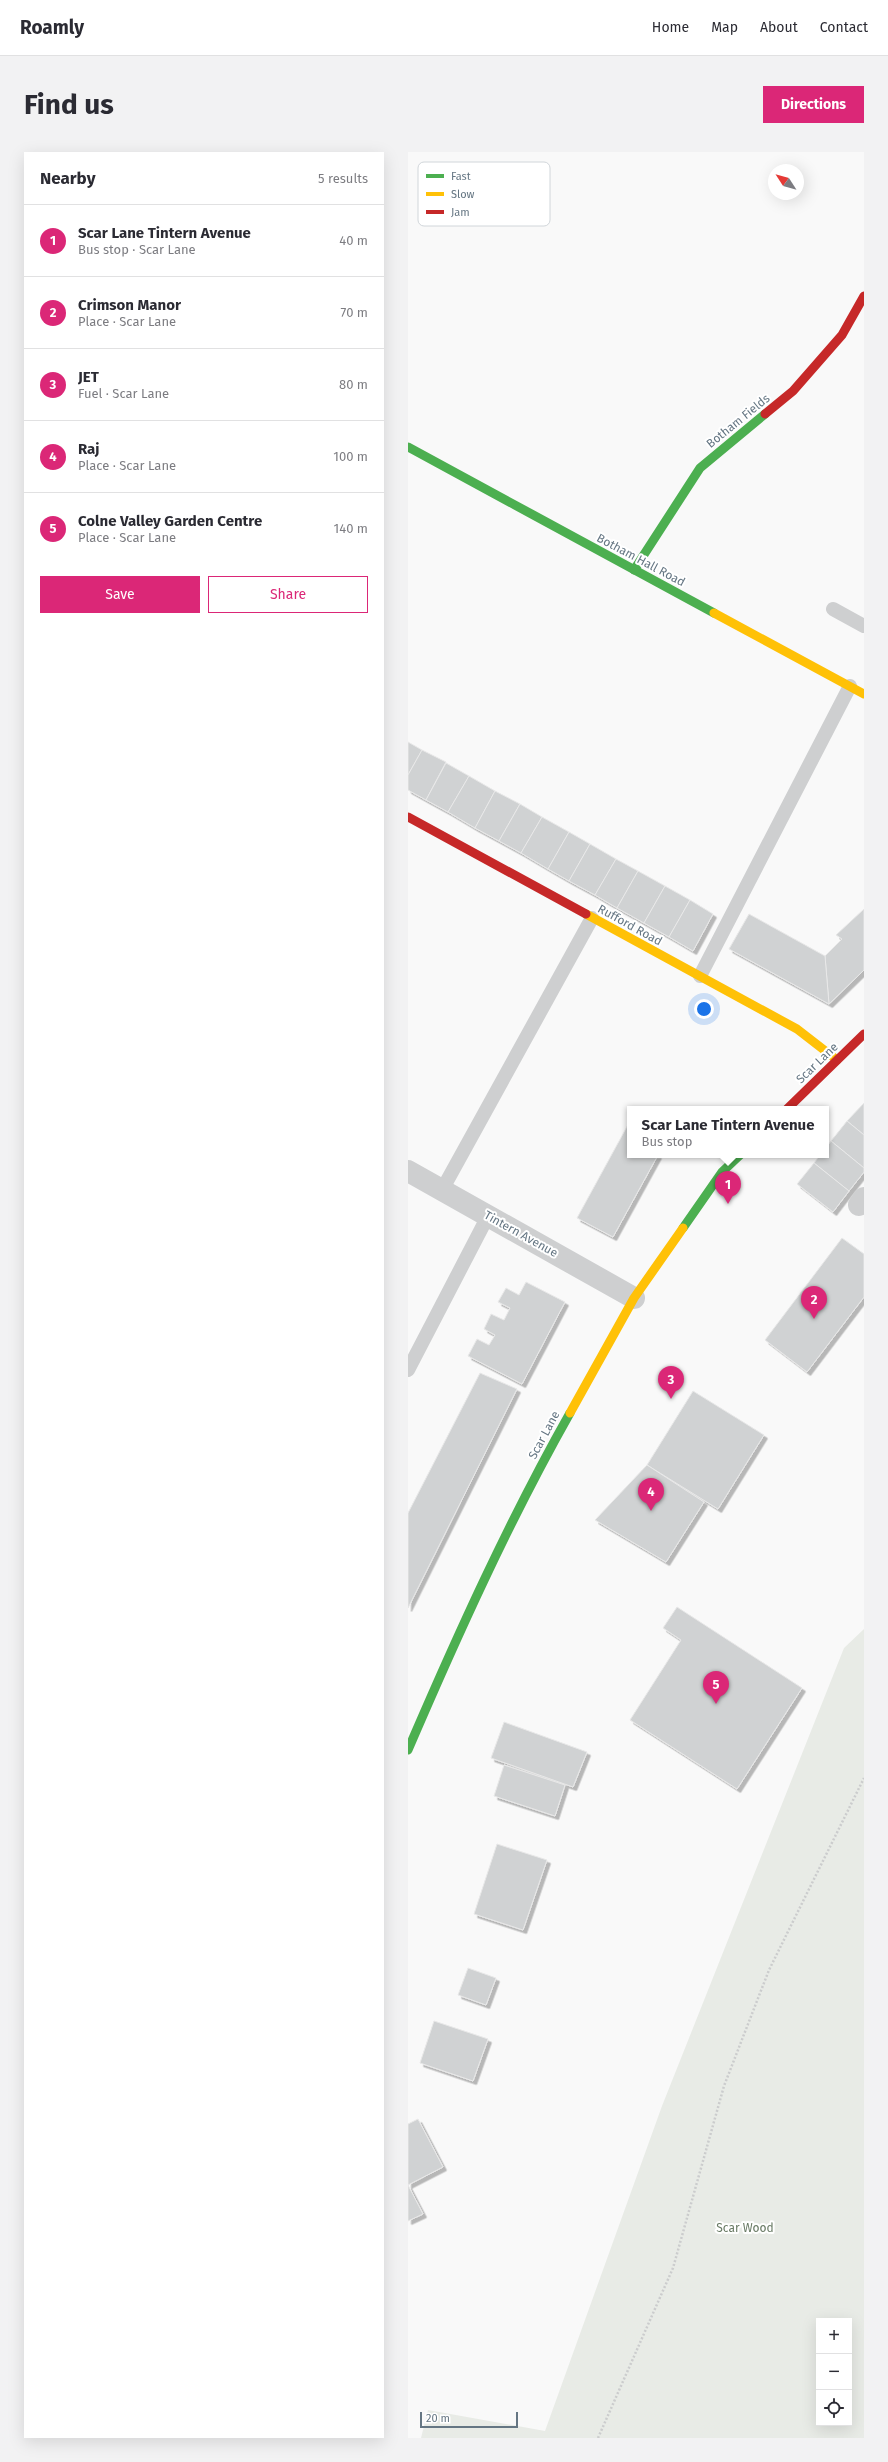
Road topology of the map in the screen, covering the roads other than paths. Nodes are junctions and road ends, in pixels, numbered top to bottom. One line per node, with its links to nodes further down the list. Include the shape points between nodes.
1 (864, 296): 3 (street, Botham Fields, via 842,334 793,391 700,468)
2 (408, 447): 3 (street, Botham Hall Road)
3 (634, 570): 6 (street, Botham Hall Road)
4 (833, 609): 5 (lane)
5 (864, 626)
6 (850, 686): 7 (street, Botham Hall Road); 10 (lane)
7 (864, 694)
8 (408, 817): 9 (street, Rufford Road)
9 (592, 918): 10 (street, Rufford Road); 16 (lane)
10 (700, 976): 12 (street, Rufford Road, via 797,1030)
11 (864, 1034): 12 (street, Scar Lane)
12 (837, 1060): 13 (street, Scar Lane)
13 (790, 1106)
14 (737, 1158): 18 (street, Scar Lane, via 722,1172)
15 (408, 1171): 16 (street, Tintern Avenue)
16 (442, 1190): 17 (street, Tintern Avenue)
17 (488, 1216): 18 (street, Tintern Avenue); 19 (lane)
18 (634, 1298): 20 (street, Scar Lane, via 550,1448 445,1663)
19 (408, 1370)
20 (408, 1750)

